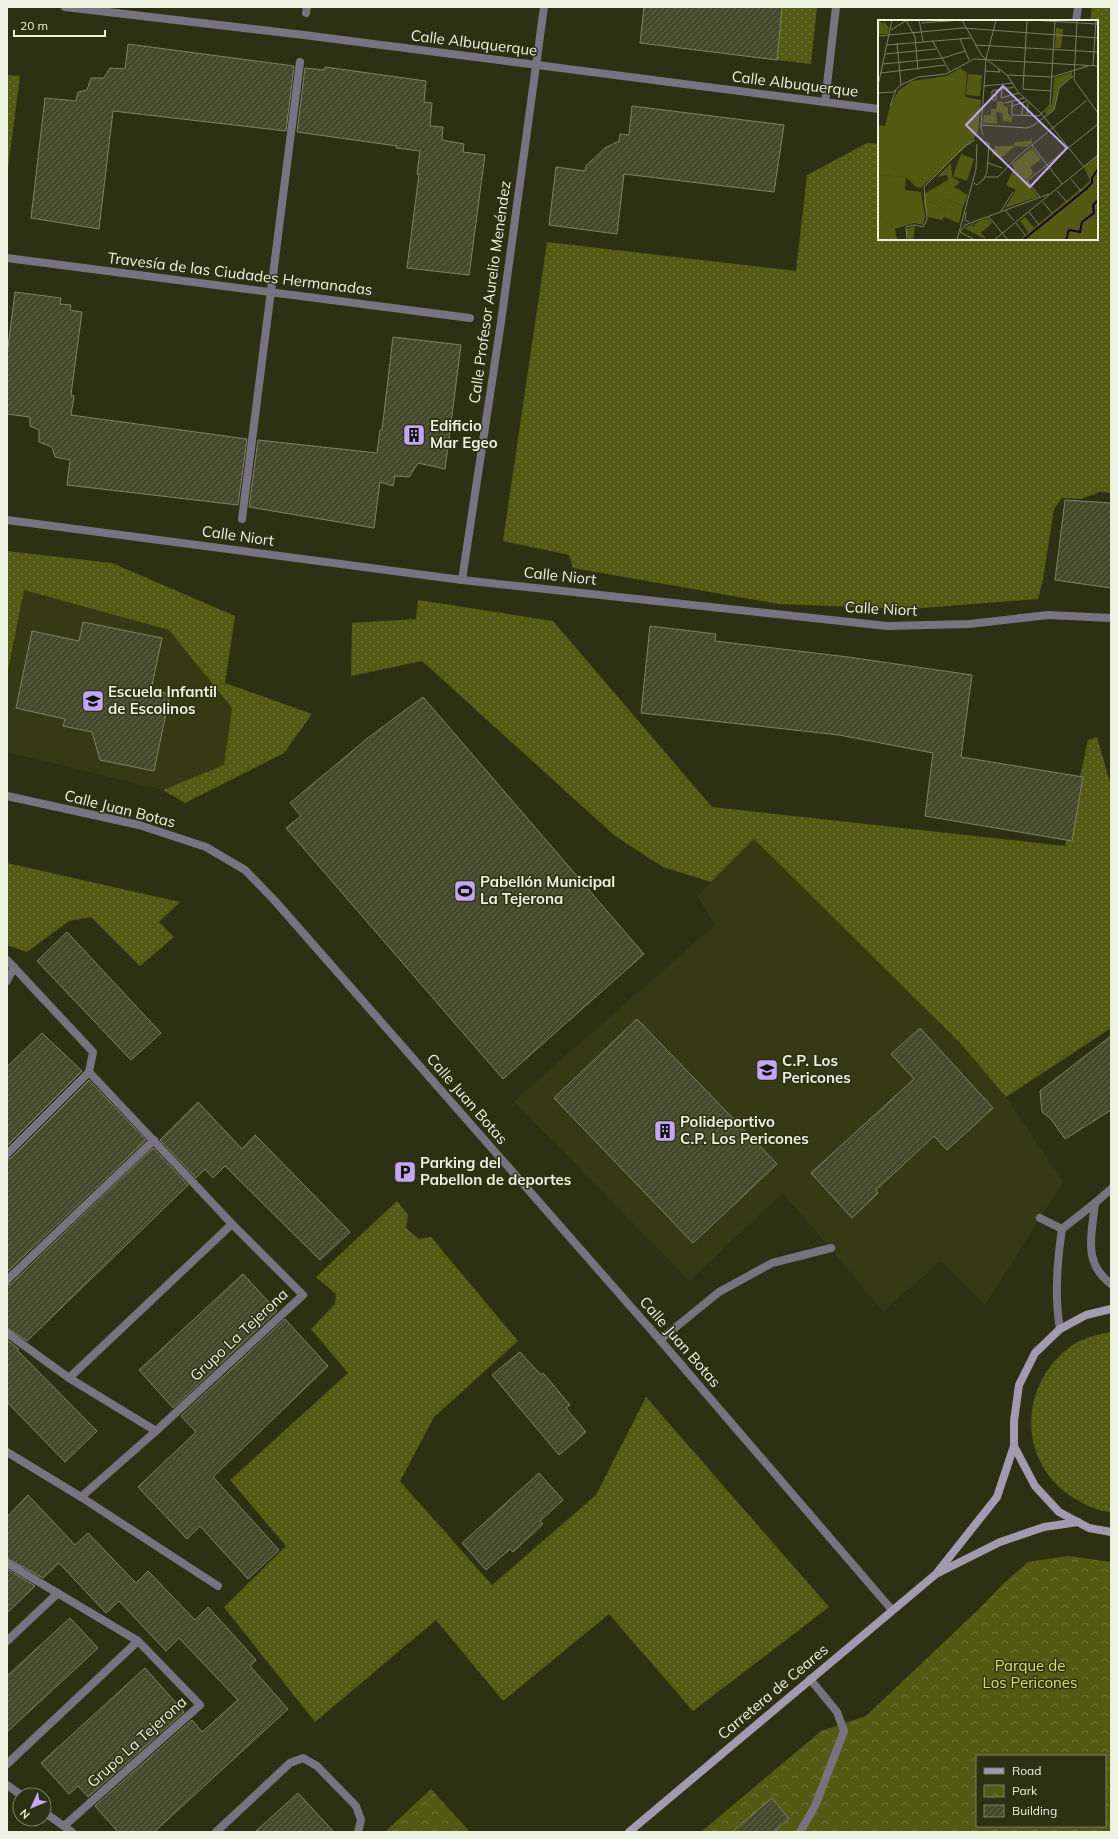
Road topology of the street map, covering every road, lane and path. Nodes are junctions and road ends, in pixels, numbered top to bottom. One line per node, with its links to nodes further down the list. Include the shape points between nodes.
1 (65, 7): 7 (street, Calle Albuquerque)
2 (544, 7): 7 (street, Calle Profesor Aurelio Menéndez)
3 (836, 7): 8 (street)
4 (1078, 7): 5 (street)
5 (1076, 20)
6 (300, 62): 11 (street)
7 (535, 65): 8 (street, Calle Albuquerque); 15 (street, Calle Profesor Aurelio Menéndez, via 500,330)
8 (825, 102): 9 (street, Calle Albuquerque)
9 (878, 109)
10 (7, 258): 11 (street, Travesía de las Ciudades Hermanadas)
11 (270, 293): 12 (street, Travesía de las Ciudades Hermanadas); 13 (street)
12 (470, 318)
13 (242, 519)
14 (7, 520): 15 (street, Calle Niort)
15 (462, 580): 16 (street, Calle Niort, via 887,626 969,624 1048,615)
16 (1111, 618)
17 (7, 796): 35 (street, Calle Juan Botas, via 139,825 206,847 245,870)
18 (7, 960): 19 (street)
19 (14, 967): 20 (street); 21 (street, via 93,1052)
20 (7, 981)
21 (89, 1072): 22 (street, Grupo La Tejerona); 23 (street)
22 (154, 1140): 27 (street, Grupo La Tejerona); 30 (street)
23 (7, 1154)
24 (1111, 1189): 25 (street)
25 (1096, 1203): 28 (street); 31 (street, via 1090,1252 1096,1266)
26 (1040, 1218): 28 (street)
27 (232, 1224): 36 (street); 37 (street, Grupo La Tejerona, via 303,1295)
28 (1062, 1229): 33 (street, via 1056,1308)
29 (831, 1248): 35 (street, via 772,1263 719,1292)
30 (7, 1280)
31 (1111, 1284)
32 (1111, 1309): 33 (main road, via 1086,1315)
33 (1060, 1329): 38 (main road, via 1035,1354 1019,1386 1014,1421)
34 (7, 1333): 36 (street)
35 (660, 1340): 47 (street, Calle Juan Botas)
36 (69, 1378): 37 (street)
37 (156, 1431): 40 (street, Grupo La Tejerona)
38 (1014, 1446): 41 (main road, via 1035,1486 1059,1512); 44 (main road, Carretera de Ceares, via 997,1497)
39 (7, 1452): 40 (street)
40 (81, 1497): 45 (street)
41 (1078, 1522): 42 (main road, via 1090,1528); 44 (main road, Carretera de Ceares, via 1044,1527 1000,1542)
42 (1111, 1532)
43 (7, 1563): 46 (street, Grupo La Tejerona)
44 (936, 1574): 47 (main road, Carretera de Ceares)
45 (218, 1586)
46 (58, 1593): 48 (street); 49 (street, Grupo La Tejerona)
47 (892, 1610): 50 (main road, Carretera de Ceares)
48 (7, 1641)
49 (138, 1641): 51 (street); 53 (street, Grupo La Tejerona, via 200,1705)
50 (810, 1679): 57 (main road, Carretera de Ceares); 58 (street, via 838,1712 844,1731 815,1806)
51 (7, 1764)
52 (52, 1818): 53 (street)
53 (64, 1826): 54 (street)
54 (72, 1832)
55 (216, 1832): 56 (street, via 290,1763 303,1758 317,1766 356,1806 361,1820)
56 (358, 1832)
57 (629, 1832)
58 (800, 1832)

